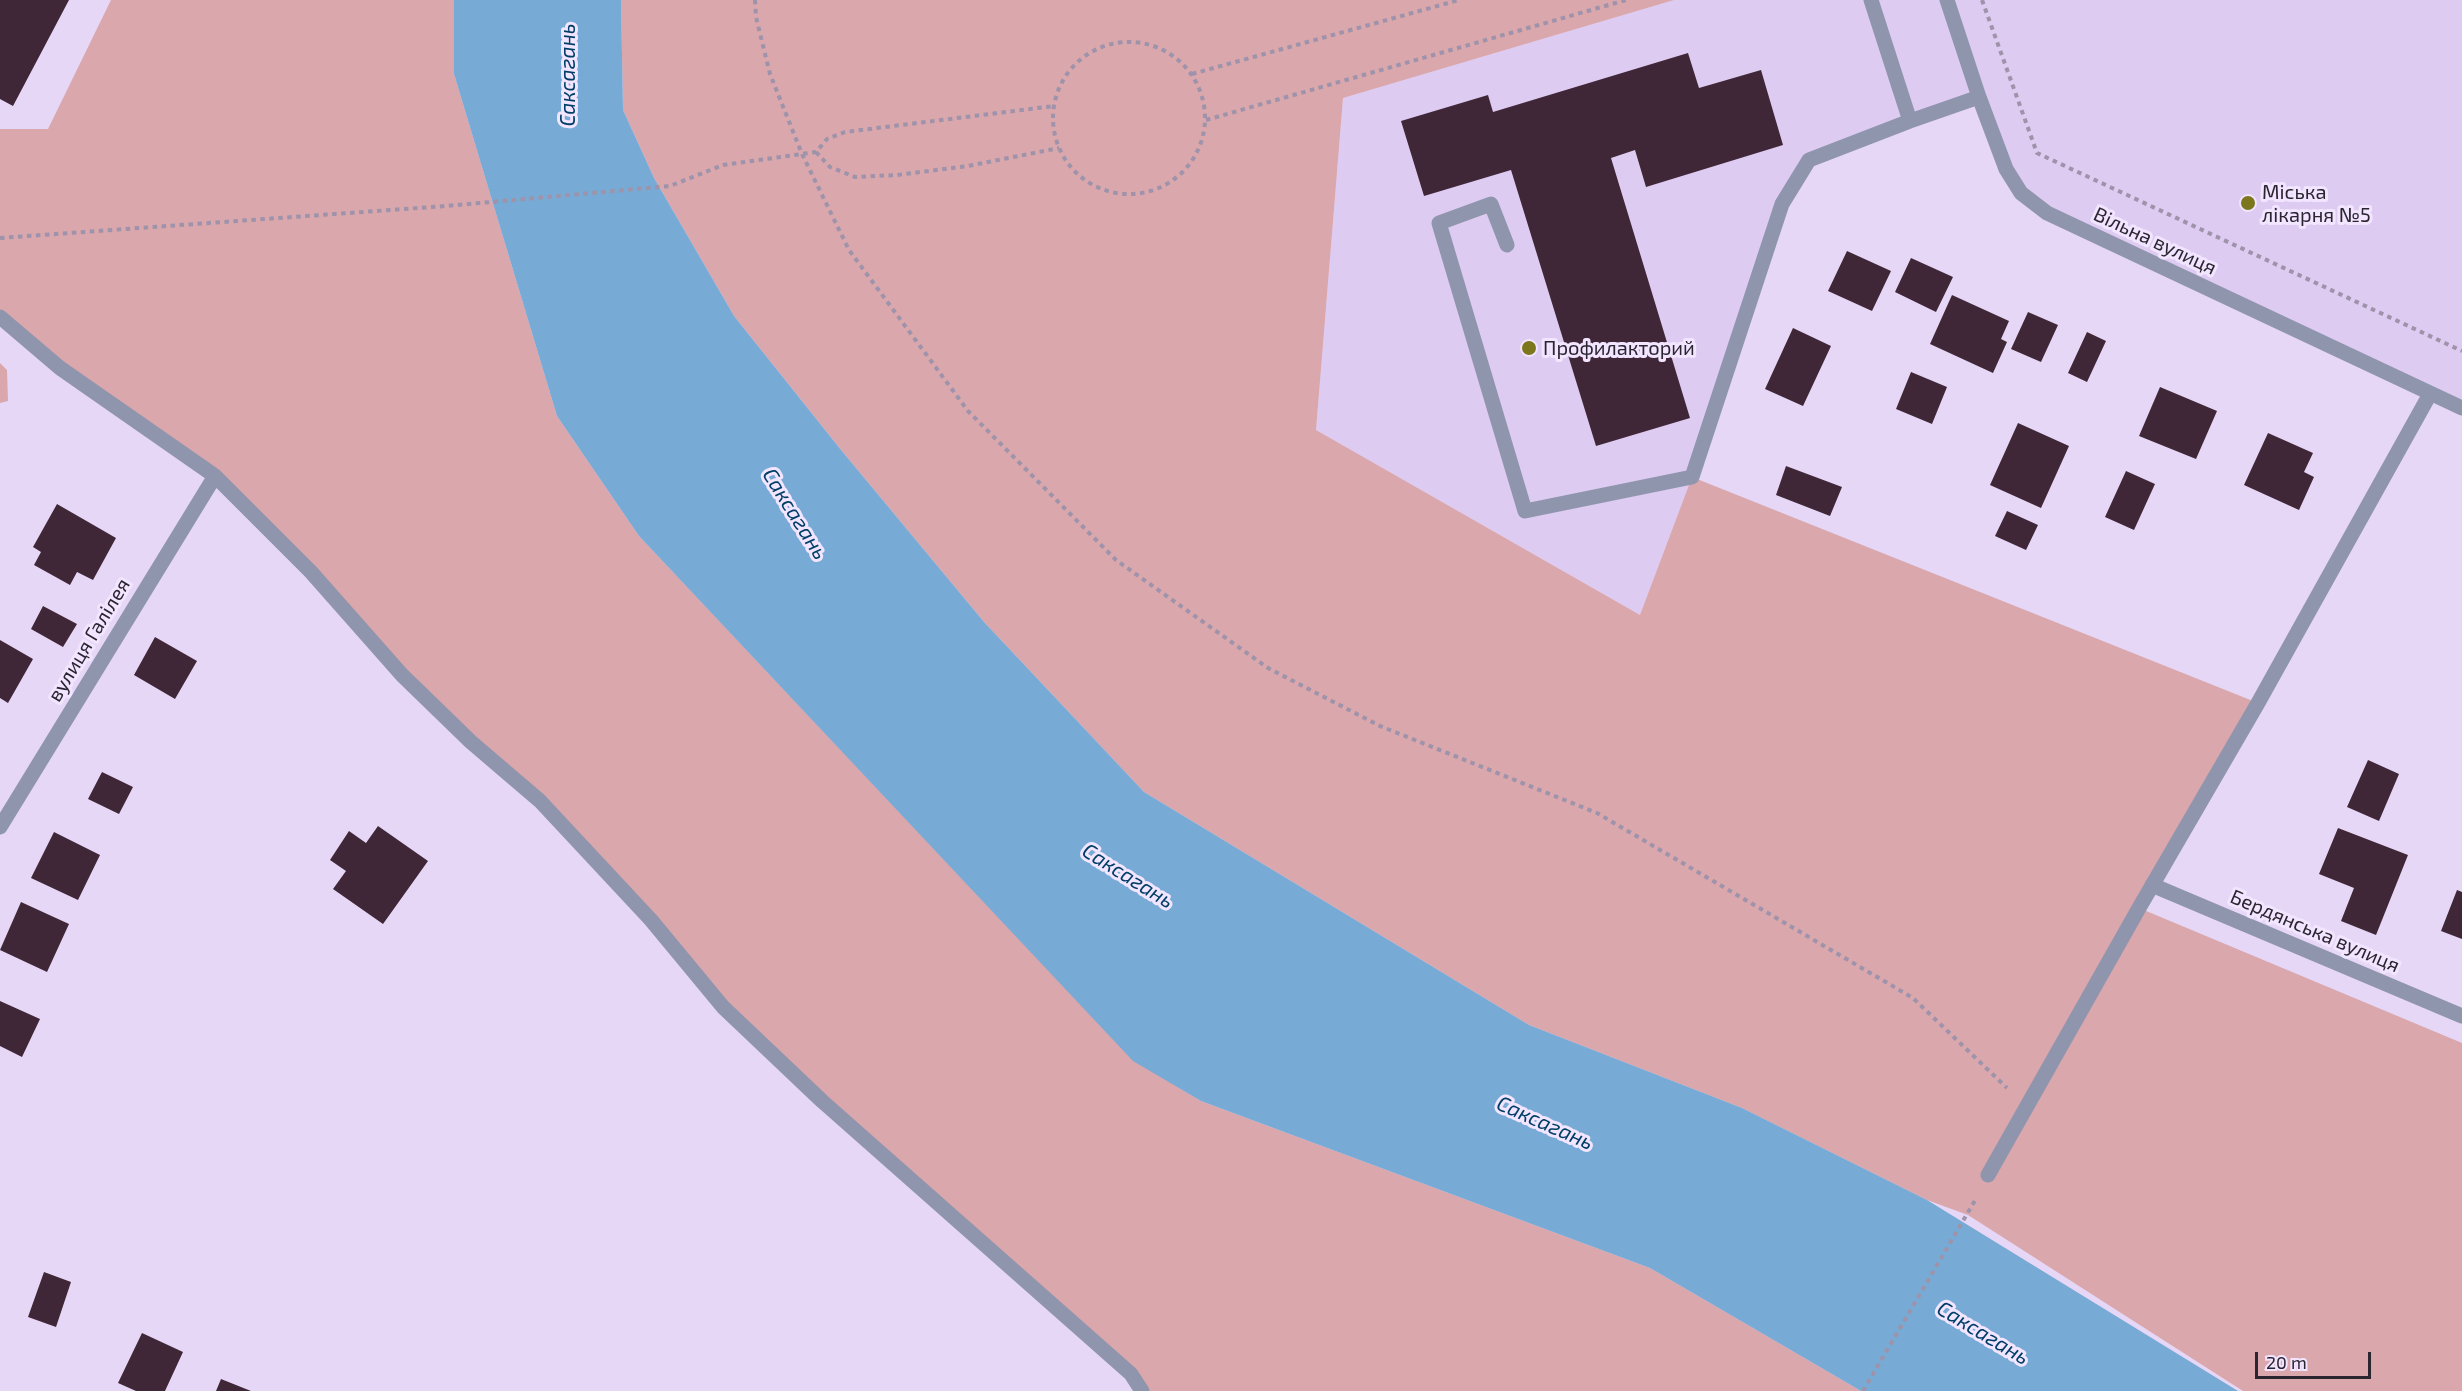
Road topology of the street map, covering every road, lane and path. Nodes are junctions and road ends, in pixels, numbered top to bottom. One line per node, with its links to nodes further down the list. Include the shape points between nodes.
1 (755, 0): 14 (path, via 770,74)
2 (1459, 0): 7 (path)
3 (1626, 0): 10 (path)
4 (1871, 0): 11 (street)
5 (1947, 0): 8 (street, Вільна вулиця)
6 (1982, 0): 18 (path, via 2037,153)
7 (1192, 74): 9 (path, via 1174,56 1150,45 1125,42 1100,48 1078,62 1062,82); 10 (path, via 1205,104)
8 (1979, 97): 11 (street); 19 (street, Вільна вулиця, via 2006,169 2021,193 2047,213)
9 (1054, 106): 12 (path, via 1053,128); 13 (path, via 845,132 827,139)
10 (1206, 120): 12 (path, via 1199,149 1182,173 1158,189 1129,195 1100,189 1075,172)
11 (1910, 121): 16 (street, via 1809,160 1803,168 1782,204 1692,477 1525,511 1440,223 1491,204)
12 (1059, 148): 13 (path, via 968,166 855,177 830,167)
13 (816, 152): 14 (path)
14 (802, 154): 15 (path, via 723,165 670,186); 25 (path, via 849,250 968,411 1116,560 1268,668 1380,726 1597,813 1913,998)
15 (0, 238)
16 (1507, 245)
17 (0, 317): 21 (street, via 60,368)
18 (2462, 351)
19 (2430, 394): 20 (street, Вільна вулиця); 23 (street)
20 (2462, 408)
21 (215, 476): 22 (street, вулиця Галілея); 27 (street, via 311,572 402,675 540,801 651,920 723,1007 822,1101 1131,1374)
22 (0, 826)
23 (2152, 885): 24 (street, Бердянська вулиця); 25 (street)
24 (2462, 1016)
25 (2027, 1107): 26 (street)
26 (1988, 1175): 28 (path)
27 (1142, 1391)
28 (1863, 1391)

